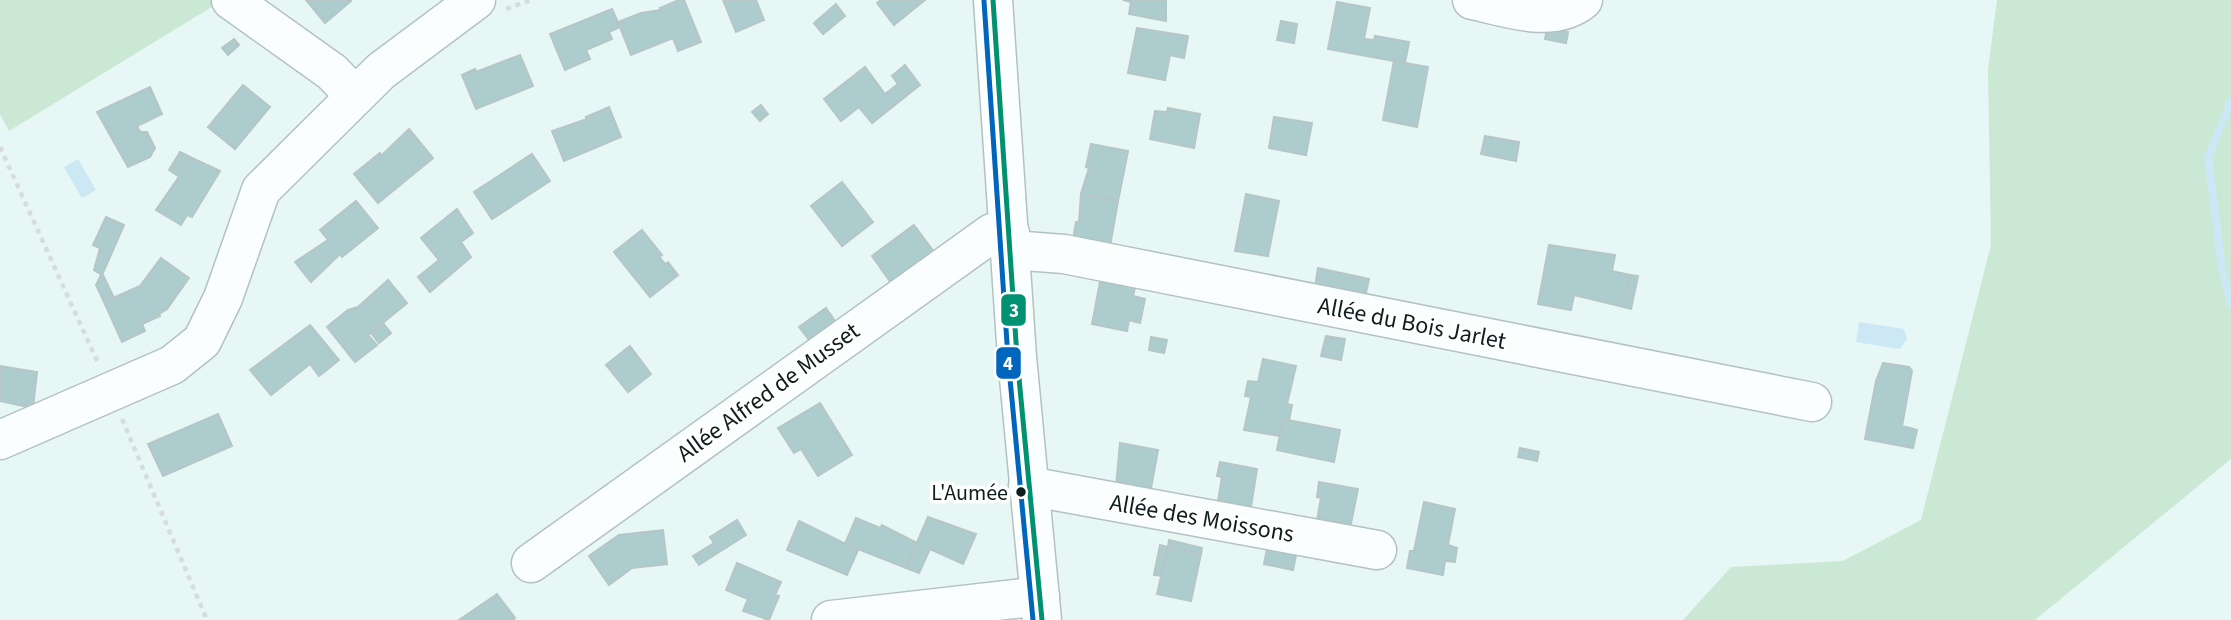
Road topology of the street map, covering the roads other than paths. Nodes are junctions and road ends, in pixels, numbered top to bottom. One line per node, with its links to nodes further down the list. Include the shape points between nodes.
1 (231, 0): 6 (street, via 332,72)
2 (993, 0): 7 (street)
3 (1472, 0): 4 (street, via 1560,13)
4 (1583, 0)
5 (488, 6): 6 (street, via 381,72)
6 (355, 96): 9 (street, via 261,190 223,298 202,341 172,366)
7 (1010, 241): 8 (street, Allée du Bois Jarlet); 10 (street); 12 (street, Allée Alfred de Musset, via 992,233)
8 (1812, 402)
9 (0, 440)
10 (1028, 486): 11 (street, Allée des Moissons); 13 (street)
11 (1377, 550)
12 (531, 563)
13 (1041, 608): 14 (street)
14 (831, 620)

